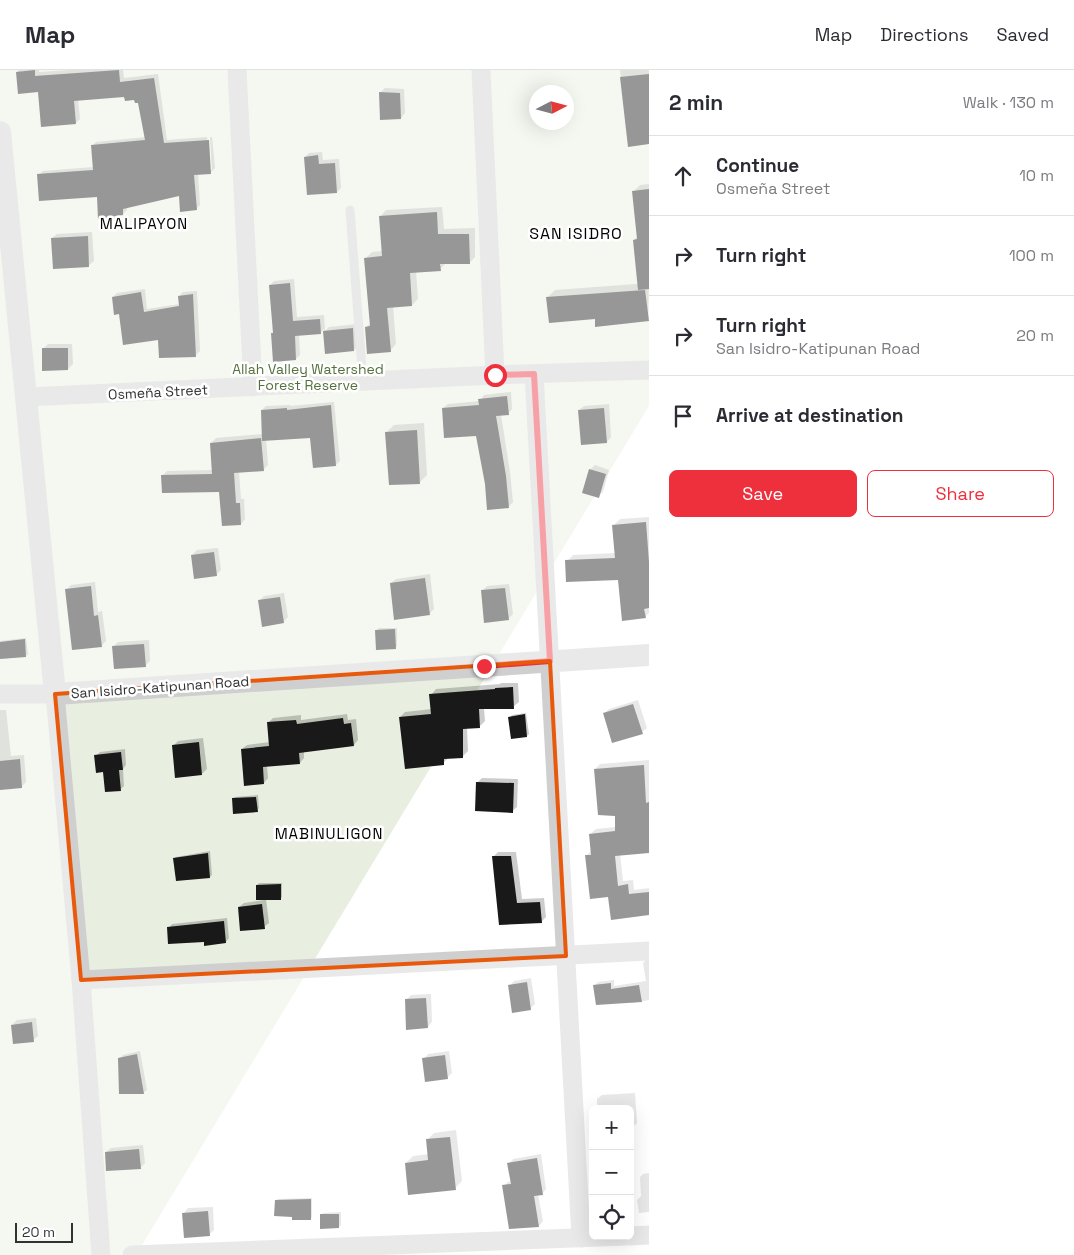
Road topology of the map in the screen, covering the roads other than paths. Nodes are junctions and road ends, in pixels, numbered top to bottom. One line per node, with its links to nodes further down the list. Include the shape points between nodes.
1 (237, 70): 9 (street)
2 (482, 70): 7 (street)
3 (0, 132): 10 (street, San Isidro-Katipunan Road)
4 (350, 210): 8 (lane)
5 (649, 370): 6 (street, Osmeña Street)
6 (534, 374): 7 (street, Osmeña Street); 12 (street)
7 (495, 375): 8 (street, Osmeña Street)
8 (363, 382): 9 (street, Osmeña Street)
9 (253, 387): 10 (street, Osmeña Street)
10 (26, 397): 14 (street, San Isidro-Katipunan Road)
11 (649, 655): 12 (street, San Isidro-Katipunan Road)
12 (550, 661): 14 (street, San Isidro-Katipunan Road); 16 (street)
13 (0, 694): 14 (street)
14 (55, 694): 17 (street)
15 (649, 951): 16 (street)
16 (566, 956): 17 (street); 20 (street)
17 (81, 980): 22 (street)
18 (649, 1235): 19 (street)
19 (634, 1236)
20 (581, 1238): 21 (street); 23 (street)
21 (589, 1238)
22 (102, 1255)
23 (132, 1255)

